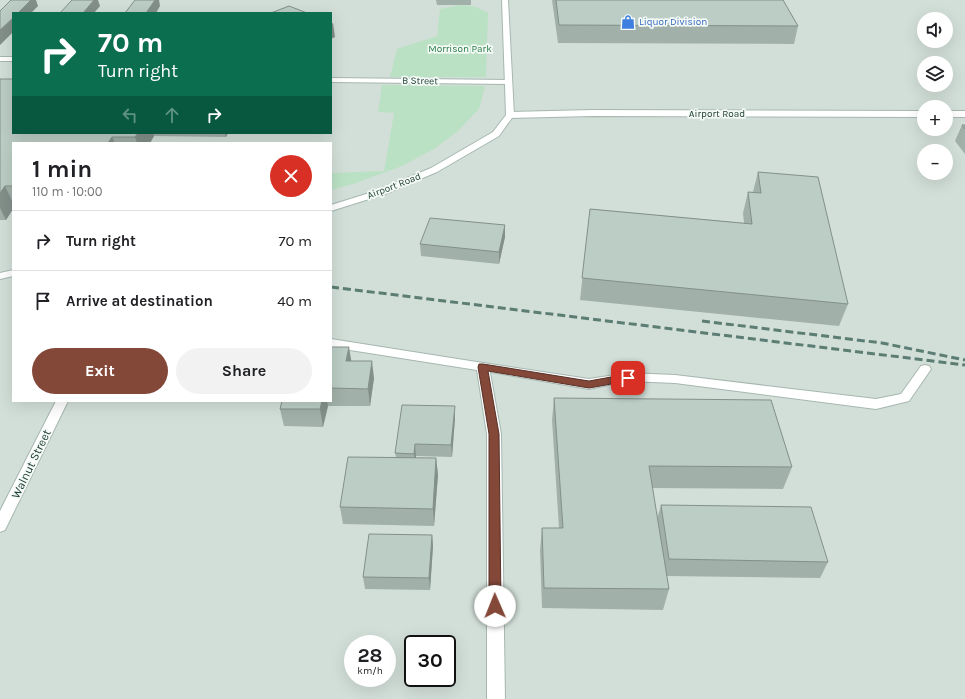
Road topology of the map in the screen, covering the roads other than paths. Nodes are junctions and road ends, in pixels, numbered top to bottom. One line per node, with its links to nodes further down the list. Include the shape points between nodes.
1 (505, 0): 5 (street)
2 (0, 59): 3 (street)
3 (12, 59)
4 (332, 80): 5 (street, B Street)
5 (508, 82): 9 (street)
6 (917, 114): 9 (street, Airport Road)
7 (953, 114): 8 (street)
8 (965, 114)
9 (510, 115): 10 (street, Airport Road, via 496,134 434,170 382,192)
10 (332, 208)
11 (12, 273): 12 (street)
12 (0, 276)
13 (332, 343): 14 (street)
14 (483, 367): 15 (street, via 589,384 628,378 675,379 876,404 905,398); 18 (street, via 494,434)
15 (925, 369)
16 (62, 402): 17 (street, Walnut Street)
17 (0, 526)
18 (496, 699)

